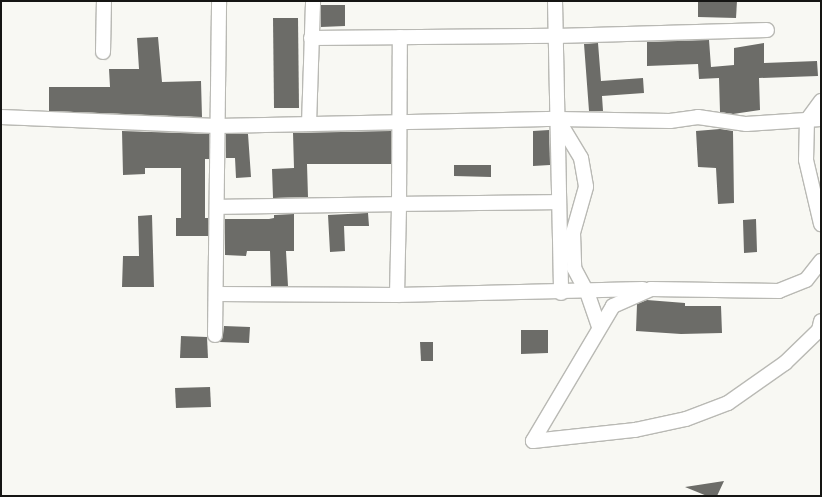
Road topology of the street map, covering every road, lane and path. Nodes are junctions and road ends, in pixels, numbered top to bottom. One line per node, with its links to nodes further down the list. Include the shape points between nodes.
1 (104, 1): 9 (street)
2 (219, 1): 16 (street)
3 (313, 1): 8 (street)
4 (555, 1): 6 (street)
5 (767, 30): 6 (street)
6 (556, 36): 7 (street); 12 (street)
7 (400, 37): 8 (street); 14 (street)
8 (311, 38): 15 (street)
9 (103, 52)
10 (821, 101): 13 (street)
11 (1, 117): 16 (street)
12 (558, 119): 13 (street, via 641,122 698,117 746,124); 14 (street); 17 (street); 23 (street, via 581,158 586,187 573,233 574,268)
13 (814, 119): 20 (street, via 806,160)
14 (400, 122): 15 (street); 18 (street)
15 (309, 124): 16 (street)
16 (217, 126): 19 (street)
17 (559, 202): 18 (street); 24 (street)
18 (399, 204): 19 (street); 26 (street)
19 (216, 207): 25 (street)
20 (821, 224)
21 (821, 261): 22 (street, via 806,280 779,291)
22 (651, 289): 23 (street); 28 (street, via 613,306)
23 (587, 292): 24 (street); 28 (street)
24 (561, 293): 26 (street)
25 (216, 294): 26 (street); 29 (street)
26 (397, 295)
27 (821, 321): 28 (street, via 819,330 786,363 728,403 686,419 635,430 533,440 592,345)
28 (599, 326)
29 (215, 336)

